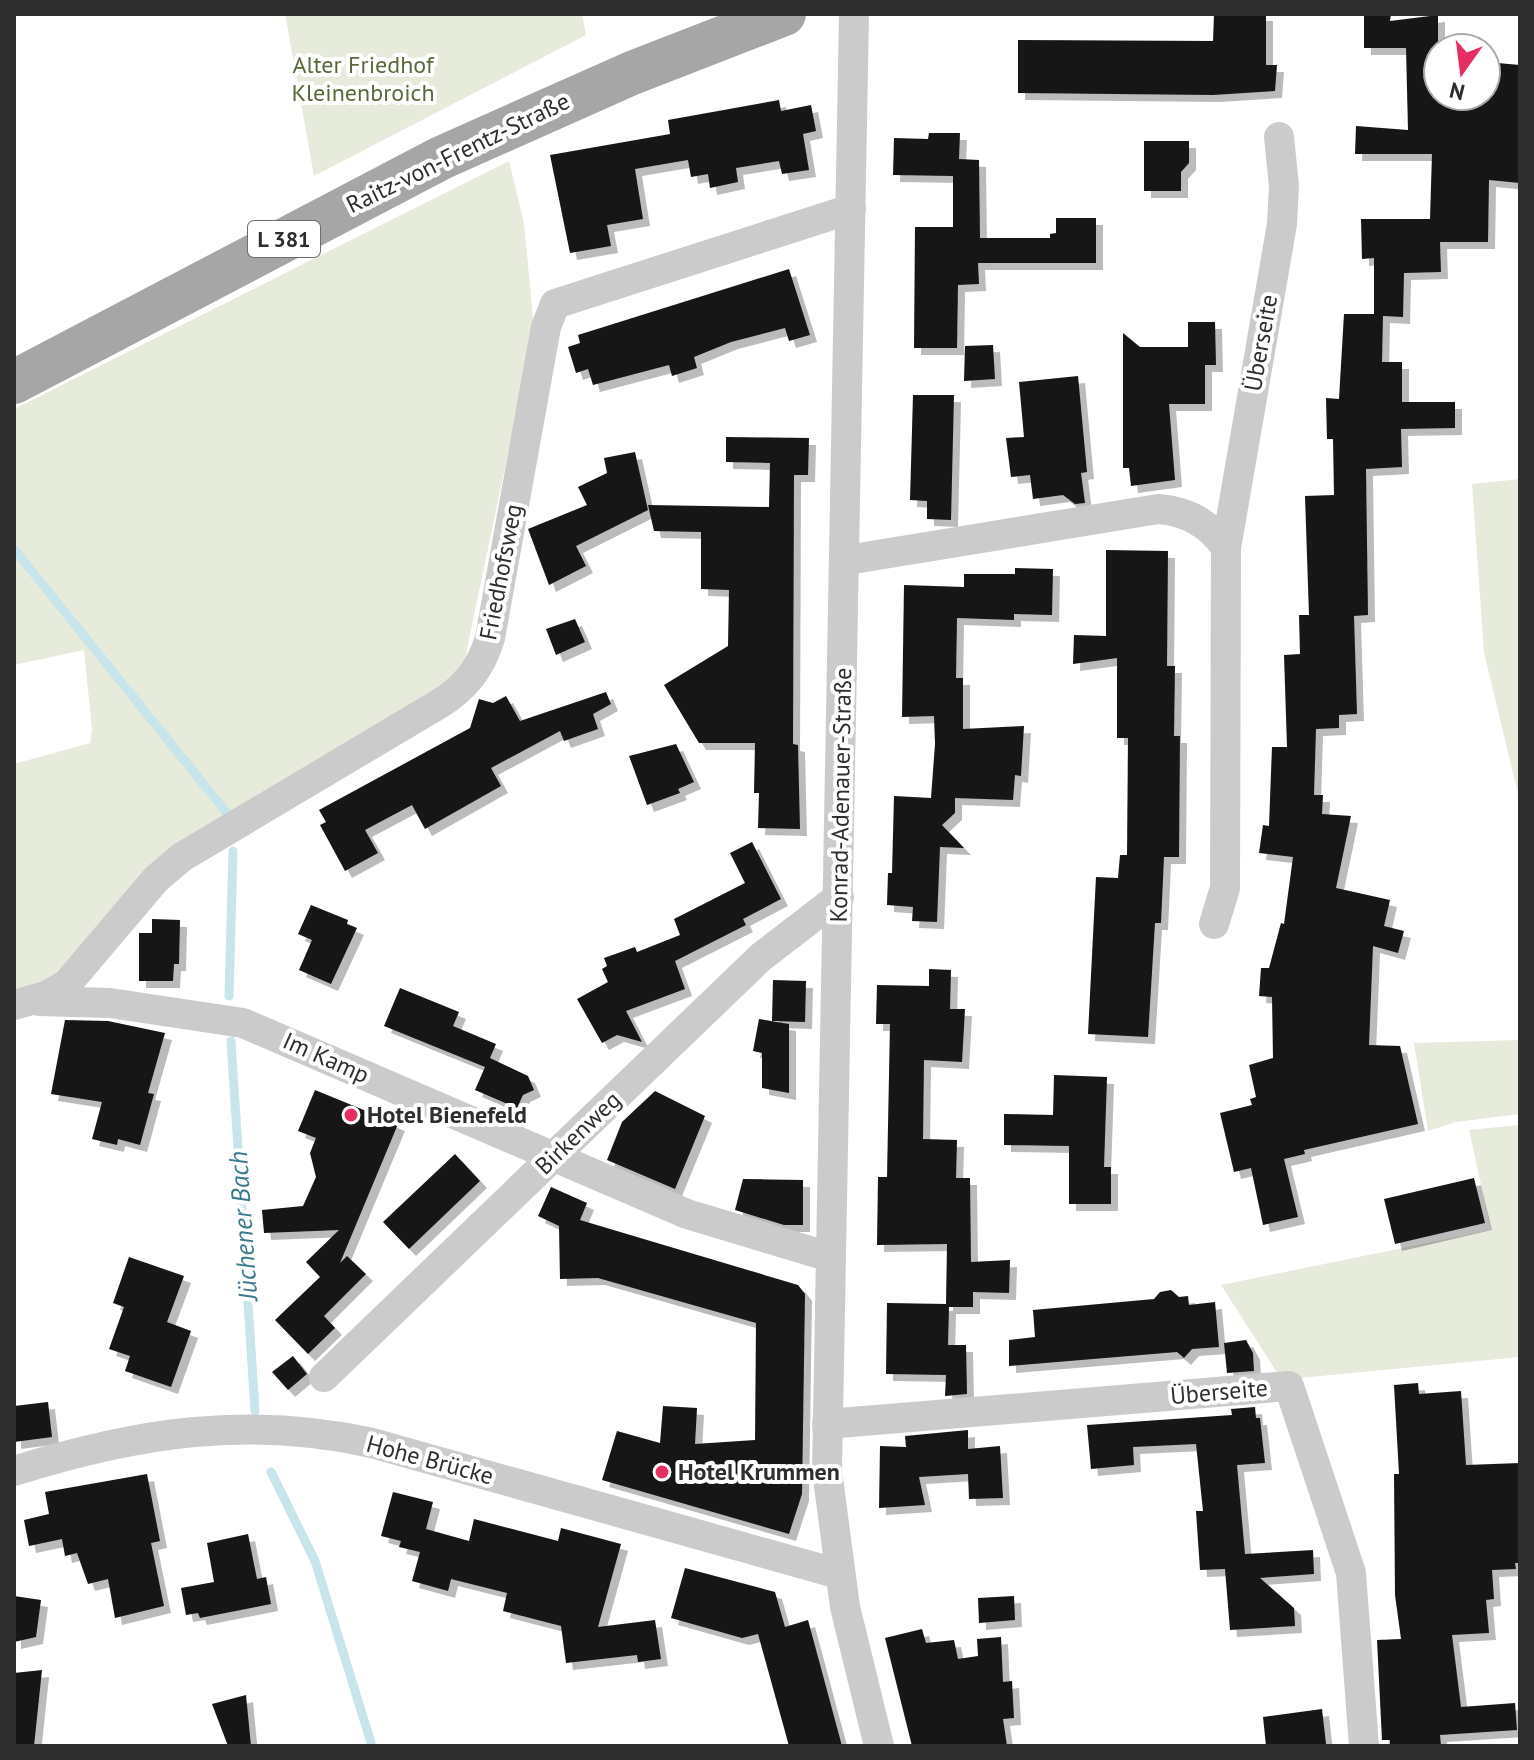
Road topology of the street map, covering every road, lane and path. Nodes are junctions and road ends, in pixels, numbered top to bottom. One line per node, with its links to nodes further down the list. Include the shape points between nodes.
1 (784, 14): 5 (main road, Raitz-von-Frentz-Straße / L 381, via 632,73 441,158)
2 (854, 14): 4 (street, Konrad-Adenauer-Straße)
3 (1279, 137): 6 (street, Überseite, via 1283,214)
4 (851, 209): 7 (street, Konrad-Adenauer-Straße); 10 (street, Friedhofsweg, via 555,304 546,327 490,638 475,672 449,698 182,857 156,879 76,976 57,992)
5 (14, 382)
6 (1226, 548): 7 (street, via 1194,517 1158,509); 9 (street, Überseite, via 1225,888)
7 (847, 560): 8 (street, Konrad-Adenauer-Straße)
8 (839, 897): 11 (street, Birkenweg, via 761,957); 12 (street, Konrad-Adenauer-Straße)
9 (1214, 924)
10 (24, 1003): 11 (street, Im Kamp, via 110,1003 243,1023)
11 (553, 1157): 12 (street, Im Kamp, via 687,1214); 13 (street, Birkenweg)
12 (830, 1257): 14 (street, Konrad-Adenauer-Straße)
13 (324, 1377)
14 (827, 1424): 16 (street, Konrad-Adenauer-Straße); 18 (street, Überseite, via 1289,1386 1351,1573)
15 (14, 1471): 16 (street, Hohe Brücke, via 160,1436 236,1428 314,1431)
16 (839, 1574): 17 (street, Konrad-Adenauer-Straße)
17 (879, 1746)
18 (1364, 1746)

